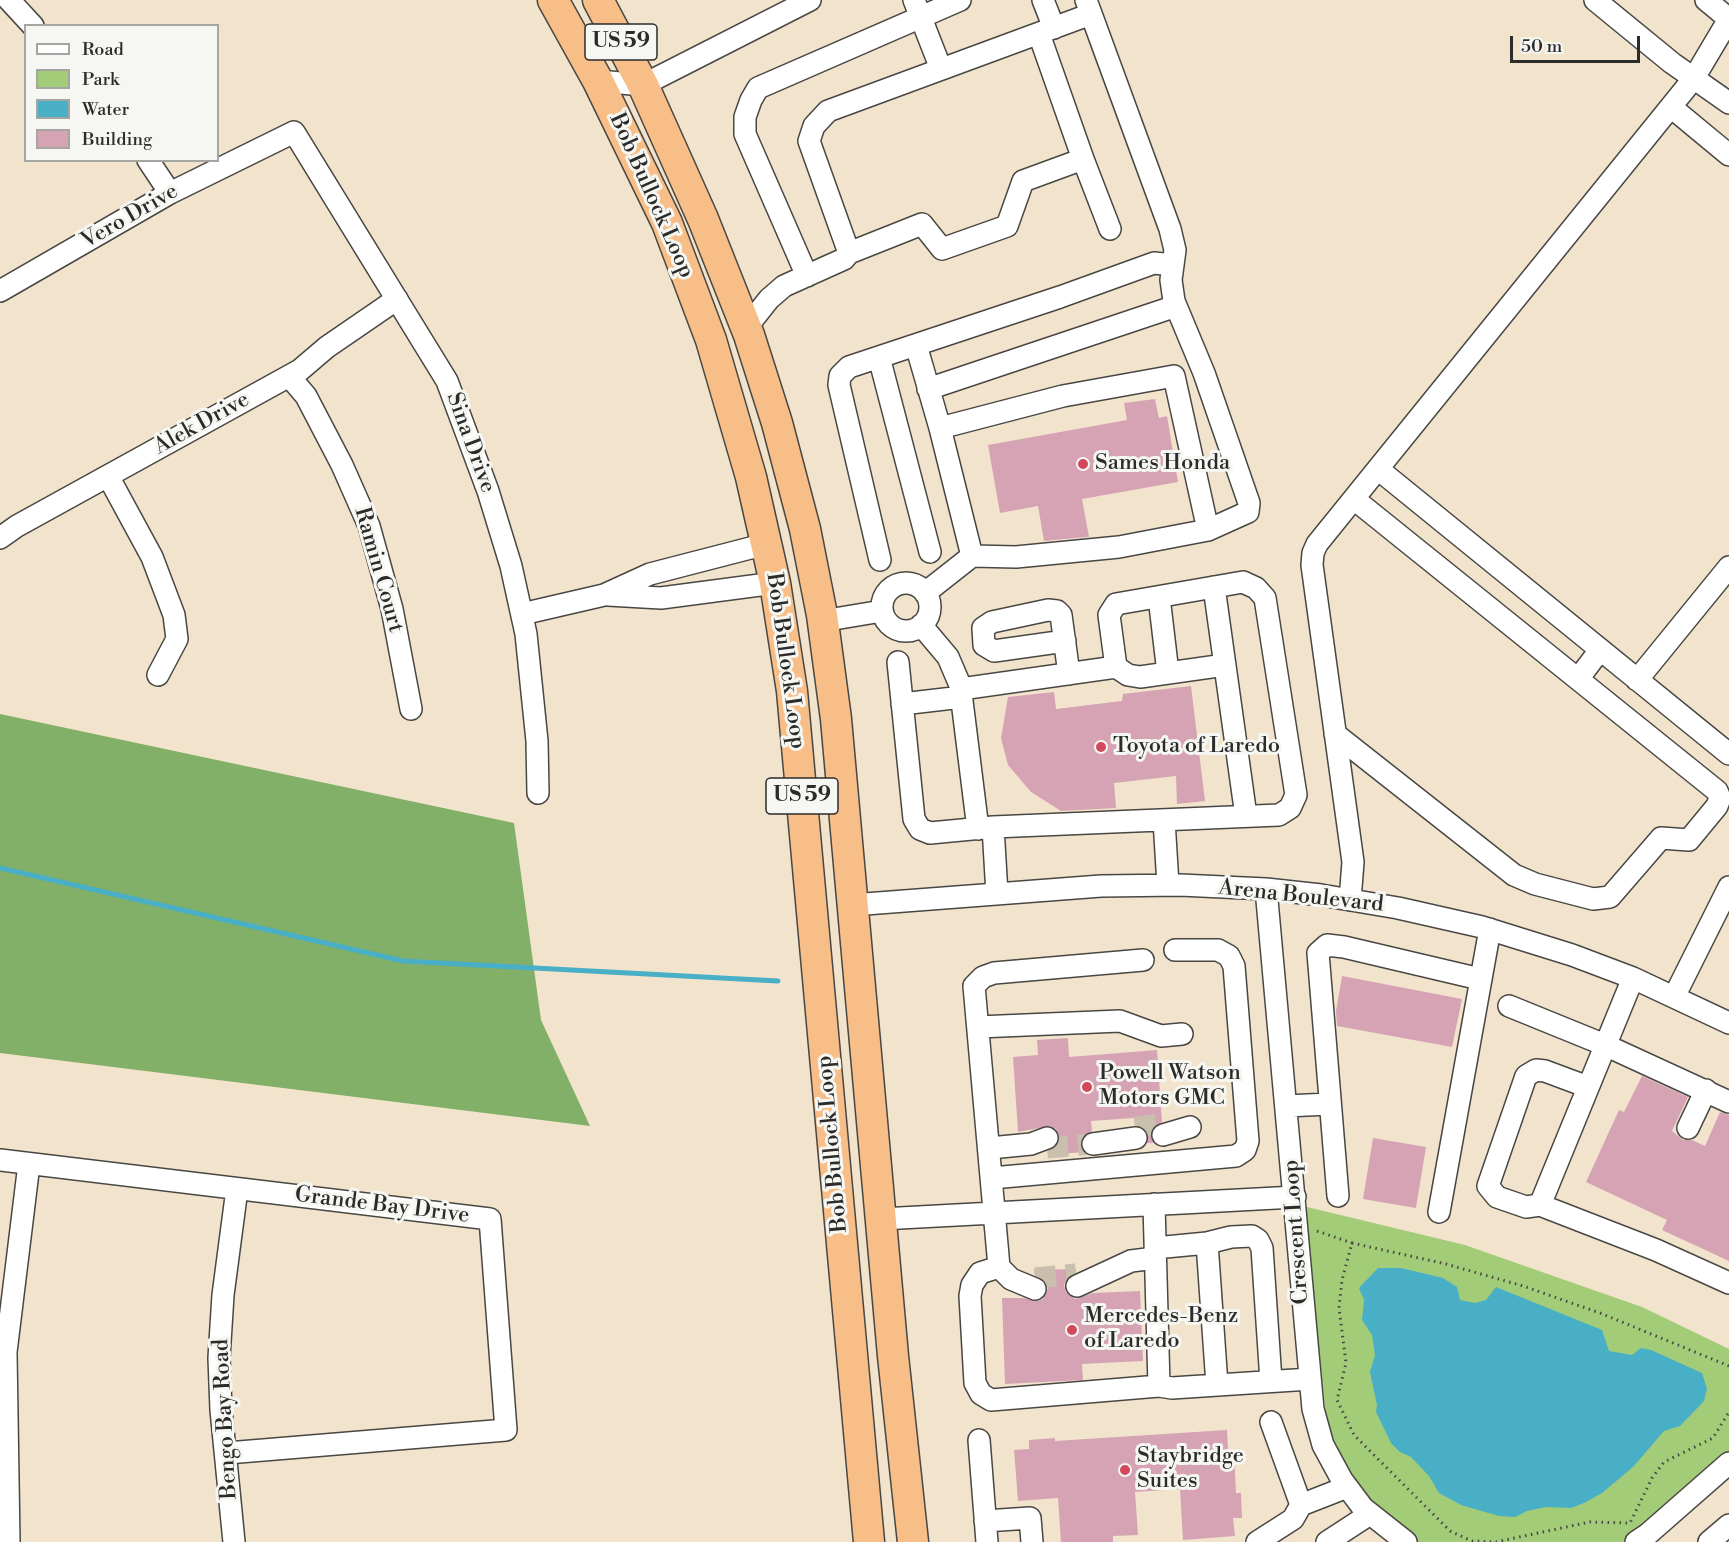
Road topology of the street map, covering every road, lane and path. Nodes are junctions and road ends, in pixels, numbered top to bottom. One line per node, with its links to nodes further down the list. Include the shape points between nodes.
1 (9, 0): 12 (street)
2 (553, 0): 16 (highway, Bob Bullock Loop / US 59)
3 (598, 0): 17 (highway, Bob Bullock Loop / US 59)
4 (810, 0): 17 (street)
5 (960, 0): 10 (street)
6 (1043, 0): 13 (street)
7 (1595, 0): 15 (street)
8 (1706, 0): 11 (street)
9 (1089, 7): 13 (street); 27 (street, via 1170,229 1175,250)
10 (917, 8): 14 (street); 28 (street, via 758,88 751,100 745,117 746,134)
11 (1729, 19): 15 (street)
12 (31, 24)
13 (1046, 31): 14 (street); 22 (street)
14 (941, 69): 26 (street, via 828,111 814,126 809,141)
15 (1694, 78): 18 (street); 19 (street)
16 (598, 81): 17 (street); 45 (highway, Bob Bullock Loop / US 59, via 667,223 711,340)
17 (643, 85): 32 (highway, Bob Bullock Loop / US 59, via 704,219)
18 (1729, 103)
19 (1671, 107): 21 (street); 40 (street)
20 (294, 132): 24 (street, Vero Drive); 30 (street, Sina Drive)
21 (1729, 155)
22 (1083, 159): 25 (street); 26 (street, via 1023,182 1007,226 942,249 922,224)
23 (149, 162): 24 (street)
24 (170, 193): 29 (street, Vero Drive)
25 (1110, 229)
26 (849, 253): 28 (street)
27 (1173, 265): 31 (street, via 1171,280); 33 (street, via 1154,262)
28 (807, 276): 32 (street, via 784,286)
29 (0, 291)
30 (397, 299): 36 (street, Alek Drive); 56 (street, Sina Drive, via 447,381 488,491)
31 (1176, 306): 35 (street); 38 (street)
32 (746, 328): 57 (highway, Bob Bullock Loop / US 59, via 805,529)
33 (916, 345): 34 (street); 38 (street)
34 (879, 357): 46 (street); 48 (street, via 849,367 840,376 839,385)
35 (1200, 364): 37 (street); 43 (street, via 1249,503 1248,512 1238,519)
36 (289, 376): 41 (street, Alek Drive); 71 (street, Ramin Court, via 306,396 369,526 393,609)
37 (1174, 376): 39 (street, via 1064,396); 43 (street)
38 (928, 389): 39 (street)
39 (940, 428): 47 (street)
40 (1378, 469): 42 (street); 60 (street)
41 (108, 476): 44 (street, Alek Drive); 66 (street, via 152,557 174,615 177,639)
42 (1354, 499): 67 (street); 72 (street, via 1317,544 1312,564)
43 (1208, 530): 47 (street, via 1119,547 1016,557)
44 (0, 538)
45 (766, 544): 50 (highway, Bob Bullock Loop / US 59); 53 (street, via 650,574)
46 (930, 552)
47 (972, 556): 52 (street)
48 (880, 560)
49 (1729, 567): 68 (street)
50 (775, 583): 53 (street, via 661,598); 141 (highway, Bob Bullock Loop / US 59, via 792,691)
51 (1214, 587): 54 (street); 62 (street); 75 (street, via 1243,582 1265,598 1296,795 1290,808 1279,815)
52 (925, 593): 55 (street, via 910,583 894,586 884,597); 58 (street, via 930,607)
53 (604, 595): 56 (street)
54 (1159, 597): 63 (street, via 1116,604 1111,609); 64 (street)
55 (882, 611): 57 (street); 58 (street, via 895,629 910,631)
56 (522, 614): 74 (street, Sina Drive, via 537,741)
57 (822, 621): 83 (highway, Bob Bullock Loop / US 59, via 836,718)
58 (921, 625): 69 (street, via 948,657)
59 (1065, 641): 65 (street)
60 (1600, 650): 67 (street); 68 (street)
61 (898, 662): 70 (street)
62 (1225, 665): 64 (street); 75 (street)
63 (1116, 667): 64 (street, via 1140,678); 65 (street)
64 (1168, 673)
65 (1069, 674): 69 (street)
66 (158, 675)
67 (1578, 679): 72 (street, via 1717,791 1720,798 1689,840 1661,838 1610,897 1593,899 1514,875)
68 (1637, 680): 73 (street)
69 (961, 693): 70 (street); 77 (street)
70 (902, 704): 77 (street, via 914,819 920,829 930,833)
71 (411, 709)
72 (1335, 734): 82 (street, via 1353,862)
73 (1729, 754)
74 (538, 793)
75 (1246, 816): 76 (street)
76 (1164, 820): 77 (street); 78 (street)
77 (986, 828): 81 (street)
78 (1168, 885): 80 (street, Arena Boulevard); 81 (street, Arena Boulevard)
79 (1729, 887): 89 (street)
80 (1266, 889): 82 (street, Arena Boulevard); 99 (street, Crescent Loop)
81 (997, 894): 83 (street, Arena Boulevard)
82 (1350, 900): 84 (street, Arena Boulevard)
83 (852, 905): 115 (highway, Bob Bullock Loop / US 59)
84 (1490, 929): 87 (street, Arena Boulevard); 88 (street)
85 (1175, 950): 107 (street, via 1218,950 1229,956 1234,966 1248,1141 1245,1150 1236,1156)
86 (1143, 960): 92 (street, via 983,977 974,986)
87 (1633, 978): 89 (street, Arena Boulevard); 94 (street)
88 (1480, 979): 98 (street, via 1327,945 1317,953); 113 (street)
89 (1674, 997): 91 (street, Arena Boulevard)
90 (1509, 1006): 94 (street)
91 (1729, 1023)
92 (978, 1027): 93 (street, via 1120,1021 1161,1036); 104 (street)
93 (1182, 1034)
94 (1605, 1045): 95 (street); 96 (street)
95 (1588, 1087): 112 (street); 112 (street, via 1545,1071 1536,1070 1526,1076 1488,1186 1497,1197 1526,1206)
96 (1706, 1090): 97 (street); 100 (street)
97 (1729, 1102)
98 (1329, 1104): 99 (street); 109 (street)
99 (1286, 1106): 111 (street, Crescent Loop)
100 (1688, 1128)
101 (1135, 1133): 102 (street)
102 (1092, 1138)
103 (1042, 1143): 104 (street)
104 (990, 1148): 107 (street)
105 (0, 1160): 106 (street, Grande Bay Drive)
106 (30, 1164): 108 (street, Grande Bay Drive); 139 (street, via 6,1352)
107 (992, 1178): 114 (street)
108 (237, 1189): 131 (street, Bengo Bay Road, via 219,1358); 131 (street, Grande Bay Drive, via 490,1219 506,1430)
109 (1338, 1196)
110 (1154, 1204): 111 (street); 114 (street); 118 (street)
111 (1295, 1205): 117 (path, via 1320,1234); 124 (street, Crescent Loop)
112 (1540, 1205): 121 (street)
113 (1438, 1212)
114 (996, 1213): 115 (street); 119 (street)
115 (881, 1220): 142 (highway, Bob Bullock Loop / US 59)
116 (1207, 1243): 118 (street); 125 (street, via 1252,1236 1262,1248); 126 (street)
117 (1352, 1243): 123 (path, via 1523,1286); 128 (path, via 1339,1308 1346,1363 1337,1400 1354,1435 1450,1531 1472,1541 1496,1542 1590,1522 1630,1523 1664,1462 1713,1437)
118 (1155, 1253): 120 (street); 127 (street)
119 (999, 1267): 122 (street, via 1011,1279); 127 (street, via 980,1273 970,1296 975,1383 981,1394 991,1400)
120 (1086, 1278)
121 (1729, 1282)
122 (1031, 1283)
123 (1729, 1366)
124 (1310, 1378): 125 (street); 133 (street, Crescent Loop, via 1323,1445)
125 (1271, 1382): 126 (street)
126 (1218, 1385): 127 (street)
127 (1159, 1386)
128 (1729, 1412)
129 (1271, 1422): 134 (street)
130 (979, 1440): 137 (street)
131 (227, 1453): 140 (street, Bengo Bay Road)
132 (1729, 1463): 138 (street)
133 (1347, 1487): 134 (street); 135 (street, Crescent Loop)
134 (1301, 1505): 144 (street, via 1293,1519)
135 (1370, 1514): 145 (street); 146 (street, Crescent Loop)
136 (1729, 1525): 147 (street)
137 (986, 1532): 143 (street, via 1030,1518)
138 (1646, 1539)
139 (9, 1542)
140 (234, 1542)
141 (869, 1542)
142 (913, 1542)
143 (1032, 1542)
144 (1257, 1542)
145 (1327, 1542)
146 (1406, 1542)
147 (1709, 1542)

